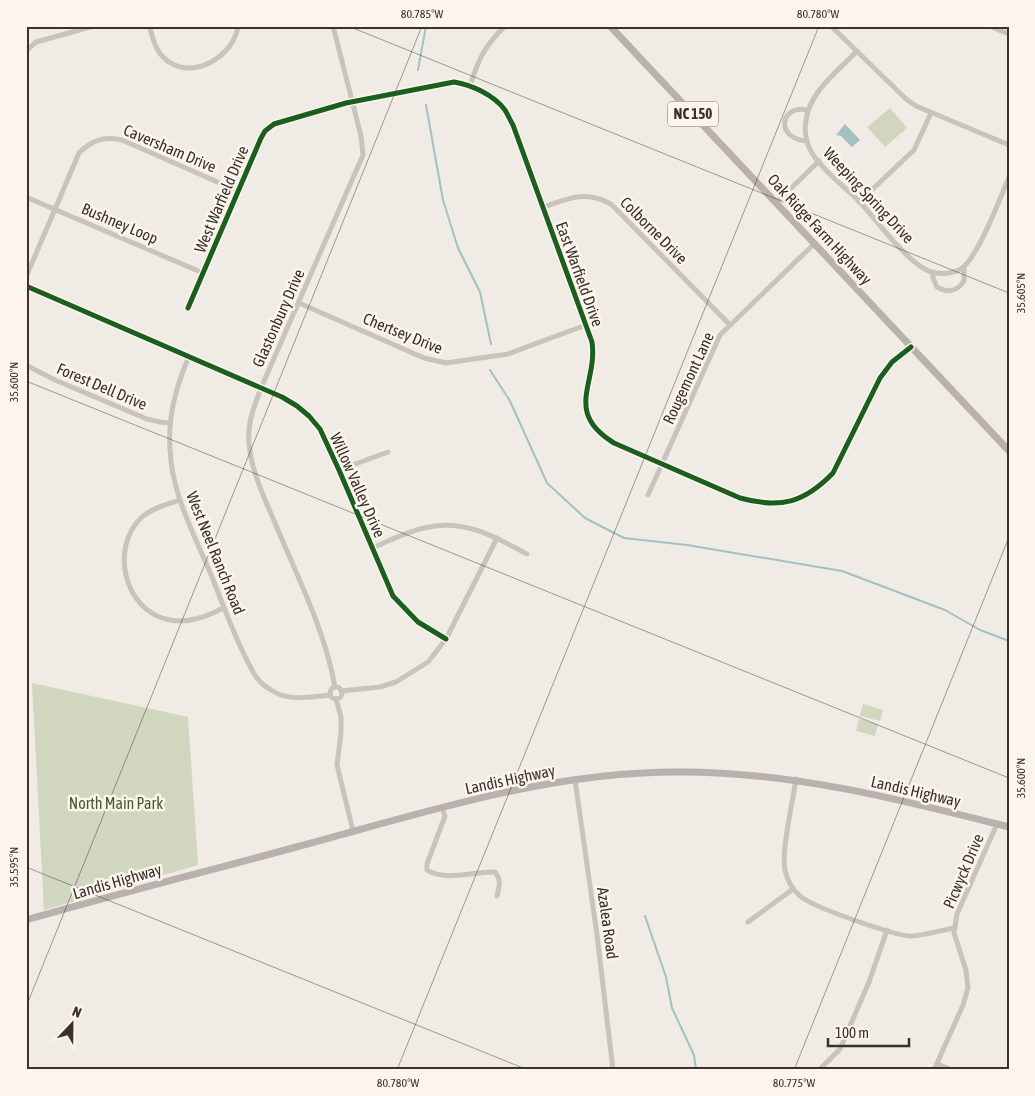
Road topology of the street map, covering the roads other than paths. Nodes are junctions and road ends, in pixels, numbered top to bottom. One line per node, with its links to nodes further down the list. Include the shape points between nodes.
1 (94, 26): 11 (street, via 36,42)
2 (149, 26): 3 (street, via 155,46 164,59 181,68 192,69 211,62 230,48)
3 (238, 26)
4 (333, 26): 14 (street)
5 (505, 26): 13 (street, via 480,56)
6 (610, 26): 24 (main road, Oak Ridge Farm Highway / NC 150)
7 (831, 26): 12 (street)
8 (989, 26): 9 (street)
9 (1000, 28): 10 (street)
10 (1009, 34)
11 (26, 51)
12 (857, 51): 15 (street, Weeping Spring Drive, via 820,89); 16 (street, via 906,99)
13 (470, 86): 14 (street, West Warfield Drive, via 454,82); 25 (street, East Warfield Drive, via 488,95 505,110 513,124)
14 (352, 102): 21 (street, West Warfield Drive, via 274,124 261,138); 33 (street, Glastonbury Drive, via 361,136 362,155)
15 (808, 110): 17 (street, Weeping Spring Drive); 17 (street, via 798,108 791,111 785,123 790,137)
16 (931, 114): 18 (street); 23 (street, via 914,150)
17 (806, 141): 19 (street, Weeping Spring Drive)
18 (1009, 145)
19 (819, 161): 23 (street, Weeping Spring Drive); 24 (street)
20 (1009, 177): 28 (street, Weeping Spring Drive, via 975,253)
21 (238, 191): 26 (street, Caversham Drive, via 122,140 103,138 93,141 79,154); 29 (street, West Warfield Drive)
22 (26, 197): 26 (street, Bushney Loop)
23 (859, 202): 30 (street, Weeping Spring Drive, via 913,260)
24 (776, 203): 27 (main road, Oak Ridge Farm Highway / NC 150)
25 (542, 208): 35 (street, East Warfield Drive); 36 (street, Colborne Drive, via 564,199 586,196 598,197 611,204)
26 (55, 209): 29 (street, Bushney Loop); 31 (street, Caversham Drive)
27 (815, 243): 36 (street, Rougemont Lane); 37 (main road, Oak Ridge Farm Highway / NC 150)
28 (964, 267): 30 (street, via 946,274); 30 (street, Weeping Spring Drive, via 964,281 956,290 948,291 937,286)
29 (203, 273): 34 (street, West Warfield Drive)
30 (933, 273)
31 (26, 276)
32 (26, 286): 38 (street, Willow Valley Drive)
33 (299, 303): 35 (street, Chertsey Drive, via 424,358 446,363 508,354); 40 (street, Glastonbury Drive)
34 (188, 308)
35 (586, 325): 44 (street, East Warfield Drive, via 594,353 586,395 592,424 602,436 614,443)
36 (730, 325): 44 (street, Rougemont Lane, via 720,335)
37 (911, 347): 42 (main road, Oak Ridge Farm Highway / NC 150); 44 (street, East Warfield Drive, via 884,373 833,473 808,494 791,501 759,504)
38 (189, 356): 40 (street, Willow Valley Drive); 41 (street, West Neel Ranch Road, via 172,404)
39 (26, 365): 41 (street, Forest Dell Drive, via 147,419)
40 (261, 388): 45 (street, Willow Valley Drive, via 282,397 309,416 320,429); 53 (street, Glastonbury Drive, via 249,424 251,461 324,640)
41 (170, 423): 47 (street, West Neel Ranch Road, via 170,450)
42 (1009, 451)
43 (388, 452): 45 (street)
44 (662, 463): 46 (street, Rougemont Lane)
45 (340, 470): 49 (street, Willow Valley Drive)
46 (648, 496)
47 (180, 500): 51 (street, West Neel Ranch Road); 51 (street, via 146,514 131,531 124,566 130,587 138,601 152,613 169,620 187,621)
48 (497, 538): 49 (street, via 468,526 439,525 414,530); 50 (street); 52 (street)
49 (372, 548): 52 (street, Willow Valley Drive, via 393,596 418,622)
50 (527, 554)
51 (224, 608): 55 (street, West Neel Ranch Road, via 258,680 286,696)
52 (446, 639): 54 (street, via 428,662 396,682)
53 (335, 687): 54 (street); 55 (street)
54 (341, 691): 56 (street)
55 (330, 695): 56 (street)
56 (336, 699): 62 (street, via 341,717 337,765)
57 (575, 780): 58 (main road, Landis Highway, via 678,772 749,774); 59 (main road, Landis Highway); 70 (street, Azalea Road)
58 (796, 780): 60 (main road, Landis Highway, via 846,788); 63 (street, via 784,858 787,878)
59 (442, 807): 62 (main road, Landis Highway); 64 (street, via 445,816 426,864 427,870 456,875 495,872 500,884)
60 (997, 824): 61 (main road, Landis Highway); 67 (street, Picwyck Drive, via 957,914)
61 (1009, 827)
62 (353, 832): 65 (main road, Landis Highway)
63 (793, 890): 66 (street); 68 (street, via 817,907)
64 (497, 896)
65 (26, 920)
66 (748, 922)
67 (955, 928): 68 (street, via 910,936); 69 (street, Picwyck Drive, via 968,988)
68 (887, 930): 71 (street, via 840,1049)
69 (937, 1064): 72 (street, Picwyck Drive); 73 (street)
70 (613, 1070)
71 (819, 1070)
72 (934, 1070)
73 (952, 1070)

